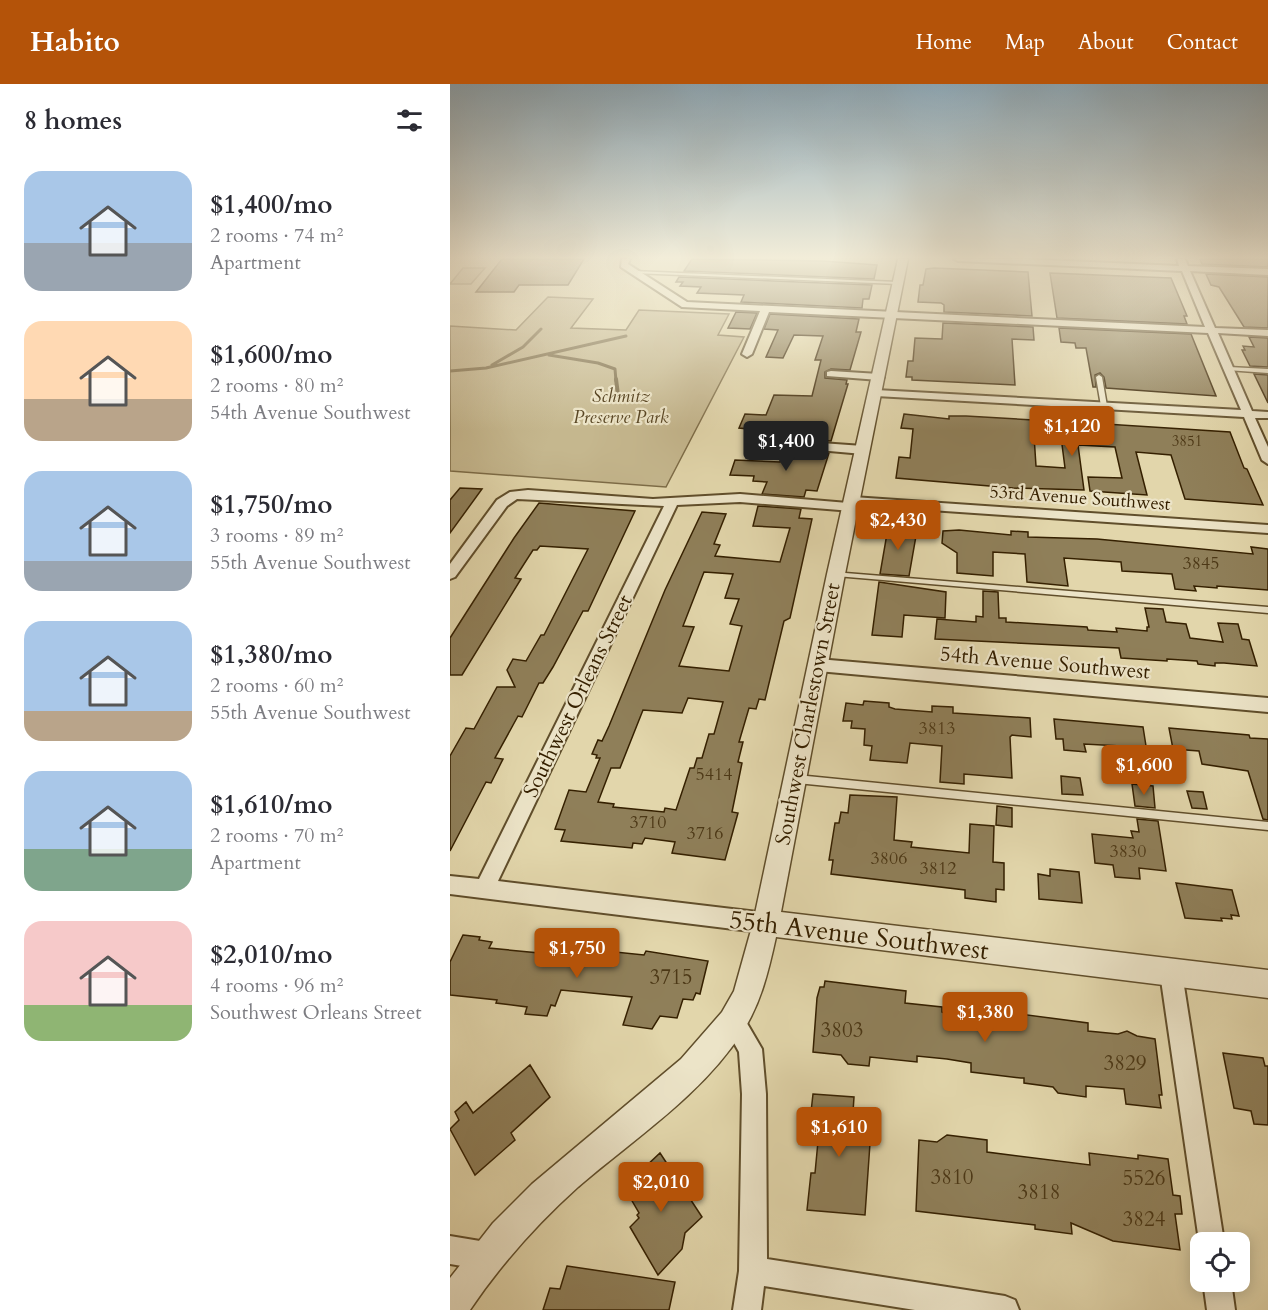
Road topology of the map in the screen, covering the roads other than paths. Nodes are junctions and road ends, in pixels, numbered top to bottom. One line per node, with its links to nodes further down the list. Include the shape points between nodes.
1 (763, 316): 7 (street)
2 (893, 316): 12 (street, Southwest Charlestown Street)
3 (917, 316): 5 (street)
4 (1206, 316): 5 (street)
5 (1212, 331): 6 (street); 8 (street)
6 (1268, 333)
7 (747, 354)
8 (1228, 369): 9 (lane); 14 (street)
9 (1268, 371)
10 (831, 374): 12 (street)
11 (1099, 377): 13 (lane)
12 (877, 385): 13 (street); 17 (street, Southwest Charlestown Street)
13 (1104, 406): 14 (street)
14 (1248, 414): 15 (street); 18 (street)
15 (1268, 415)
16 (765, 443): 17 (street)
17 (863, 450): 20 (street, Southwest Charlestown Street)
18 (1268, 460)
19 (672, 502): 20 (street, 53rd Avenue Southwest, via 740,498); 22 (street, 53rd Avenue Southwest, via 514,495 502,503); 30 (street, Southwest Orleans Street)
20 (852, 504): 21 (street, 53rd Avenue Southwest); 23 (street, Southwest Charlestown Street)
21 (1268, 529)
22 (450, 574)
23 (836, 574): 24 (lane); 25 (street, Southwest Charlestown Street)
24 (1268, 610)
25 (818, 665): 26 (street, 54th Avenue Southwest); 27 (street, Southwest Charlestown Street)
26 (1268, 705)
27 (794, 779): 28 (lane); 31 (street, Southwest Charlestown Street)
28 (1268, 826)
29 (450, 885): 30 (street, 55th Avenue Southwest)
30 (484, 889): 31 (street, 55th Avenue Southwest)
31 (766, 923): 32 (street, 55th Avenue Southwest); 34 (street, via 750,980)
32 (1171, 973): 33 (street, 55th Avenue Southwest); 35 (street)
33 (1268, 984)
34 (732, 1022): 37 (street, via 667,1092 543,1196); 38 (street, via 750,1049 754,1094)
35 (1210, 1232)
36 (450, 1250): 37 (street)
37 (486, 1256): 40 (street)
38 (753, 1271): 41 (street); 42 (street)
39 (1219, 1292): 43 (street)
40 (450, 1308)
41 (747, 1310)
42 (1005, 1310)
43 (1221, 1310)

